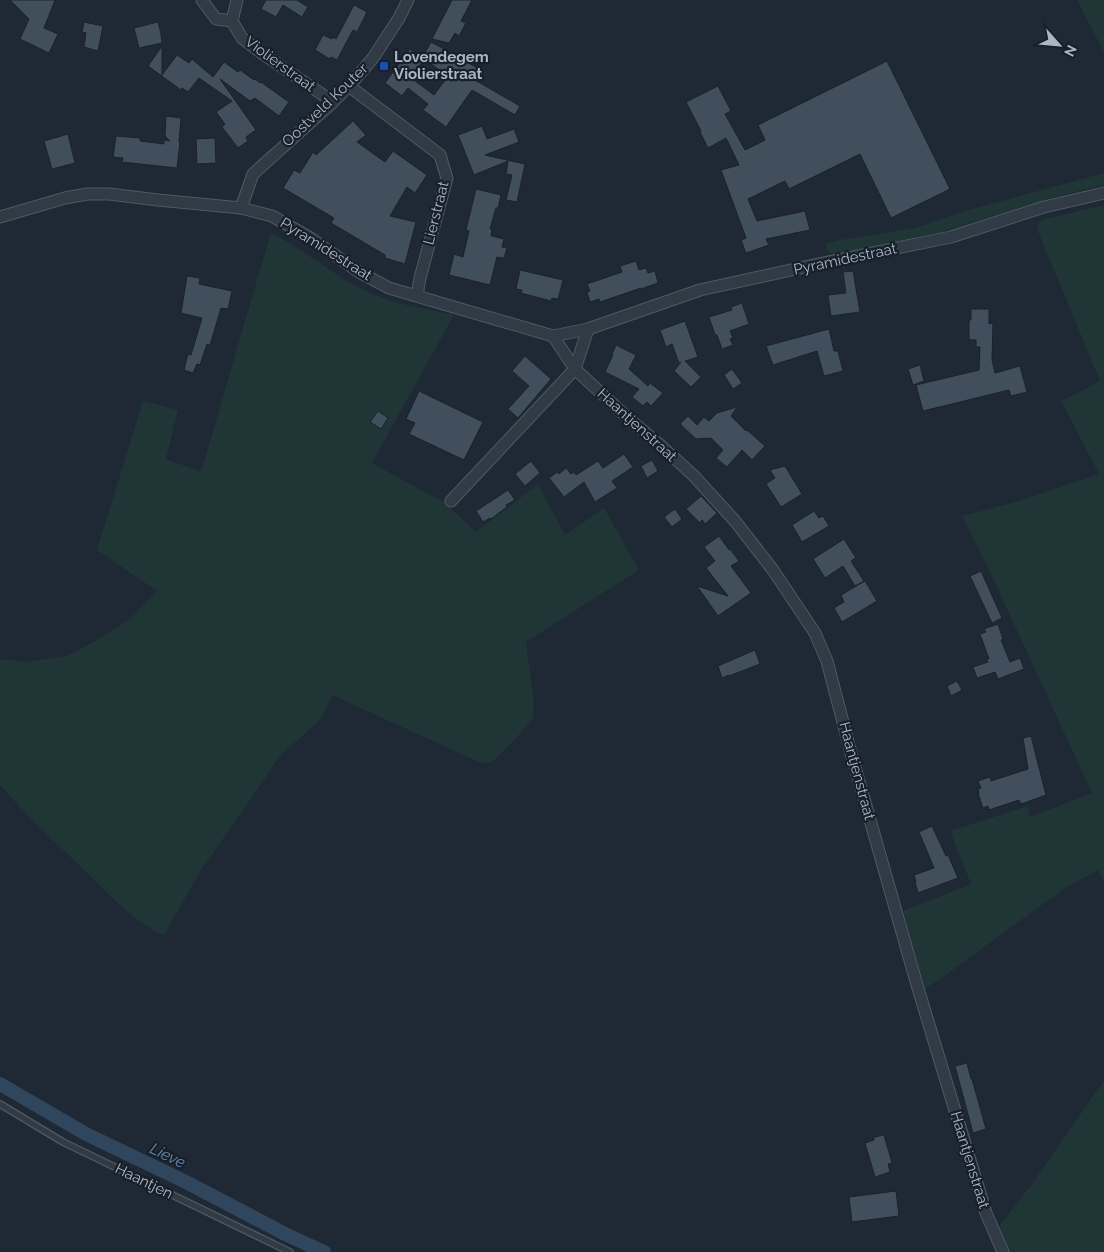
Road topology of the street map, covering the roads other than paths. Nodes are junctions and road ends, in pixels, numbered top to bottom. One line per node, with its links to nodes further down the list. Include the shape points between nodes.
1 (202, 0): 4 (street, via 216,18)
2 (237, 0): 4 (street)
3 (408, 0): 5 (street, Oostveld Kouter, via 373,58)
4 (232, 21): 6 (street, Violierstraat, via 242,38)
5 (349, 86): 6 (street, Oostveld Kouter); 10 (street, Lierstraat, via 440,155 447,178)
6 (332, 103): 8 (street, Oostveld Kouter, via 253,174)
7 (1104, 193): 11 (street, Pyramidestraat, via 1044,207 951,237 700,290)
8 (241, 208): 9 (street, Pyramidestraat, via 87,194); 10 (street, Pyramidestraat, via 272,216 359,272 389,288)
9 (0, 217)
10 (417, 295): 12 (street, Pyramidestraat)
11 (588, 329): 12 (street, Pyramidestraat); 13 (street)
12 (553, 336): 13 (street, Haantjenstraat)
13 (575, 369): 14 (street); 17 (street, Haantjenstraat, via 693,475 735,521 815,633 827,661 909,957 986,1213)
14 (451, 502)
15 (0, 1104): 16 (lane, Haantjen, via 63,1142)
16 (290, 1252)
17 (1003, 1252)

